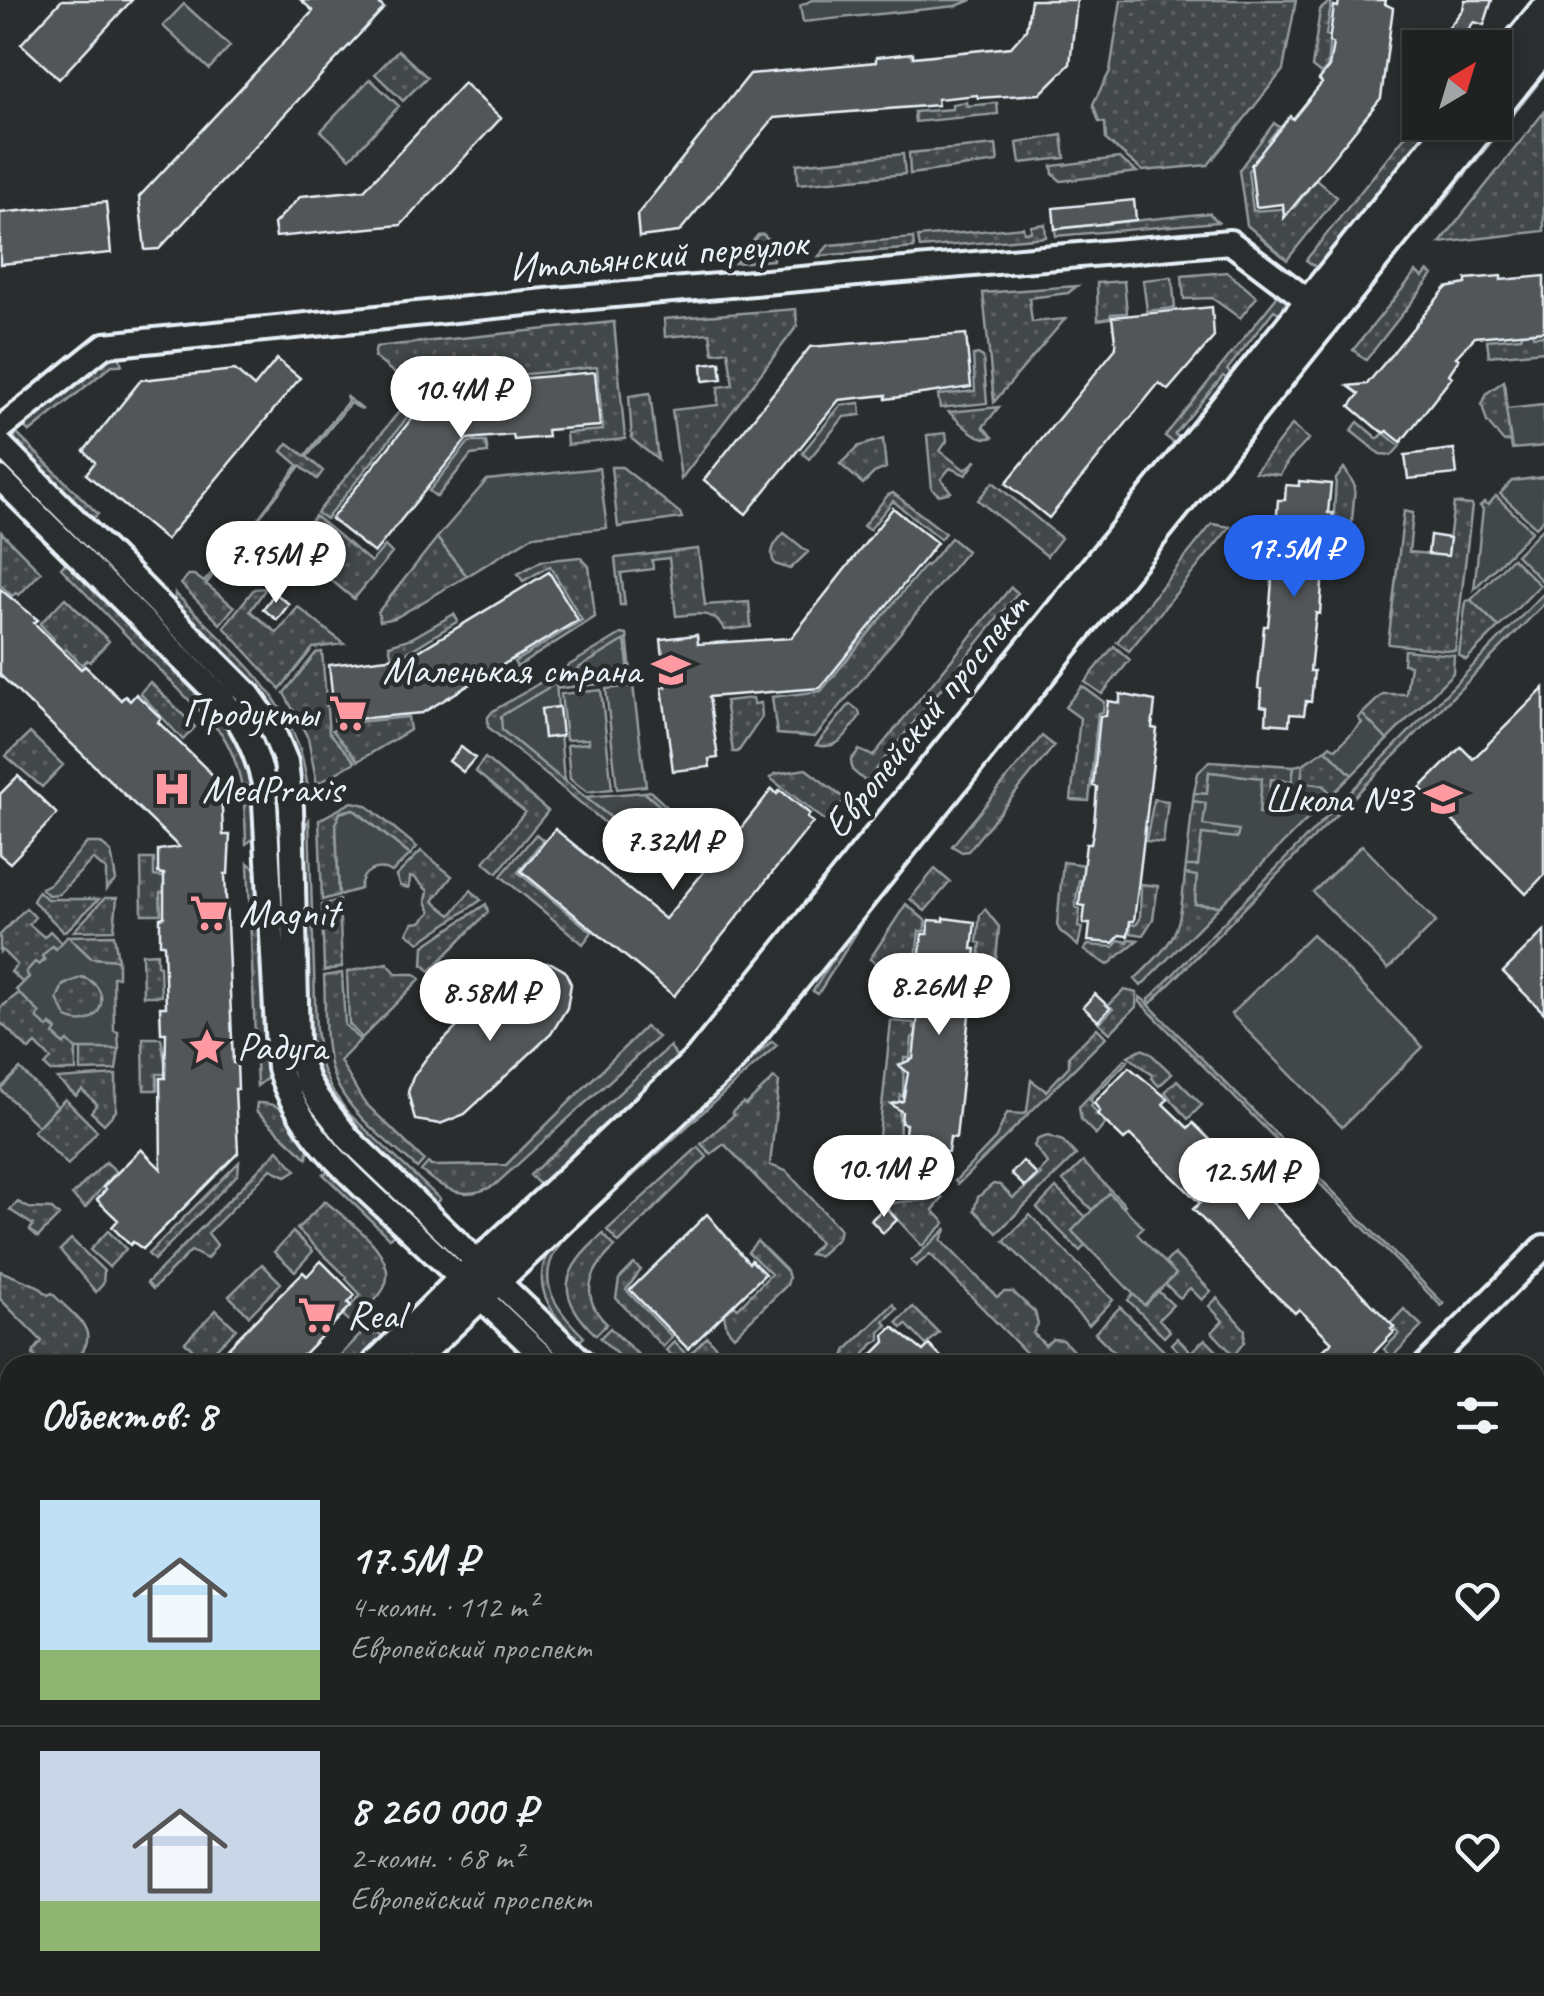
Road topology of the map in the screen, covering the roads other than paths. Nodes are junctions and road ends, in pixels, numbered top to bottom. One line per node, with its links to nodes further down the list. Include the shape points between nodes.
1 (1544, 13): 3 (street)
2 (1544, 46): 4 (street)
3 (1512, 53)
4 (1512, 86)
5 (1443, 140): 7 (street, Европейский проспект)
6 (1467, 140): 7 (street, Европейский проспект)
7 (1319, 309): 8 (street, Итальянский переулок, via 1230,242 556,300 105,345); 12 (street, Европейский проспект, via 730,1058)
8 (0, 429)
9 (0, 444): 12 (street, via 249,695 271,726 286,762 291,808 296,1041 307,1081 348,1137)
10 (0, 478): 12 (street, via 240,720 264,784 278,1068 286,1090 330,1154)
11 (1544, 1247): 17 (street)
12 (479, 1280): 13 (street, Европейский проспект); 14 (street, Европейский проспект); 15 (street); 16 (street)
13 (390, 1355)
14 (415, 1355)
15 (543, 1355)
16 (572, 1355)
17 (1436, 1355)

